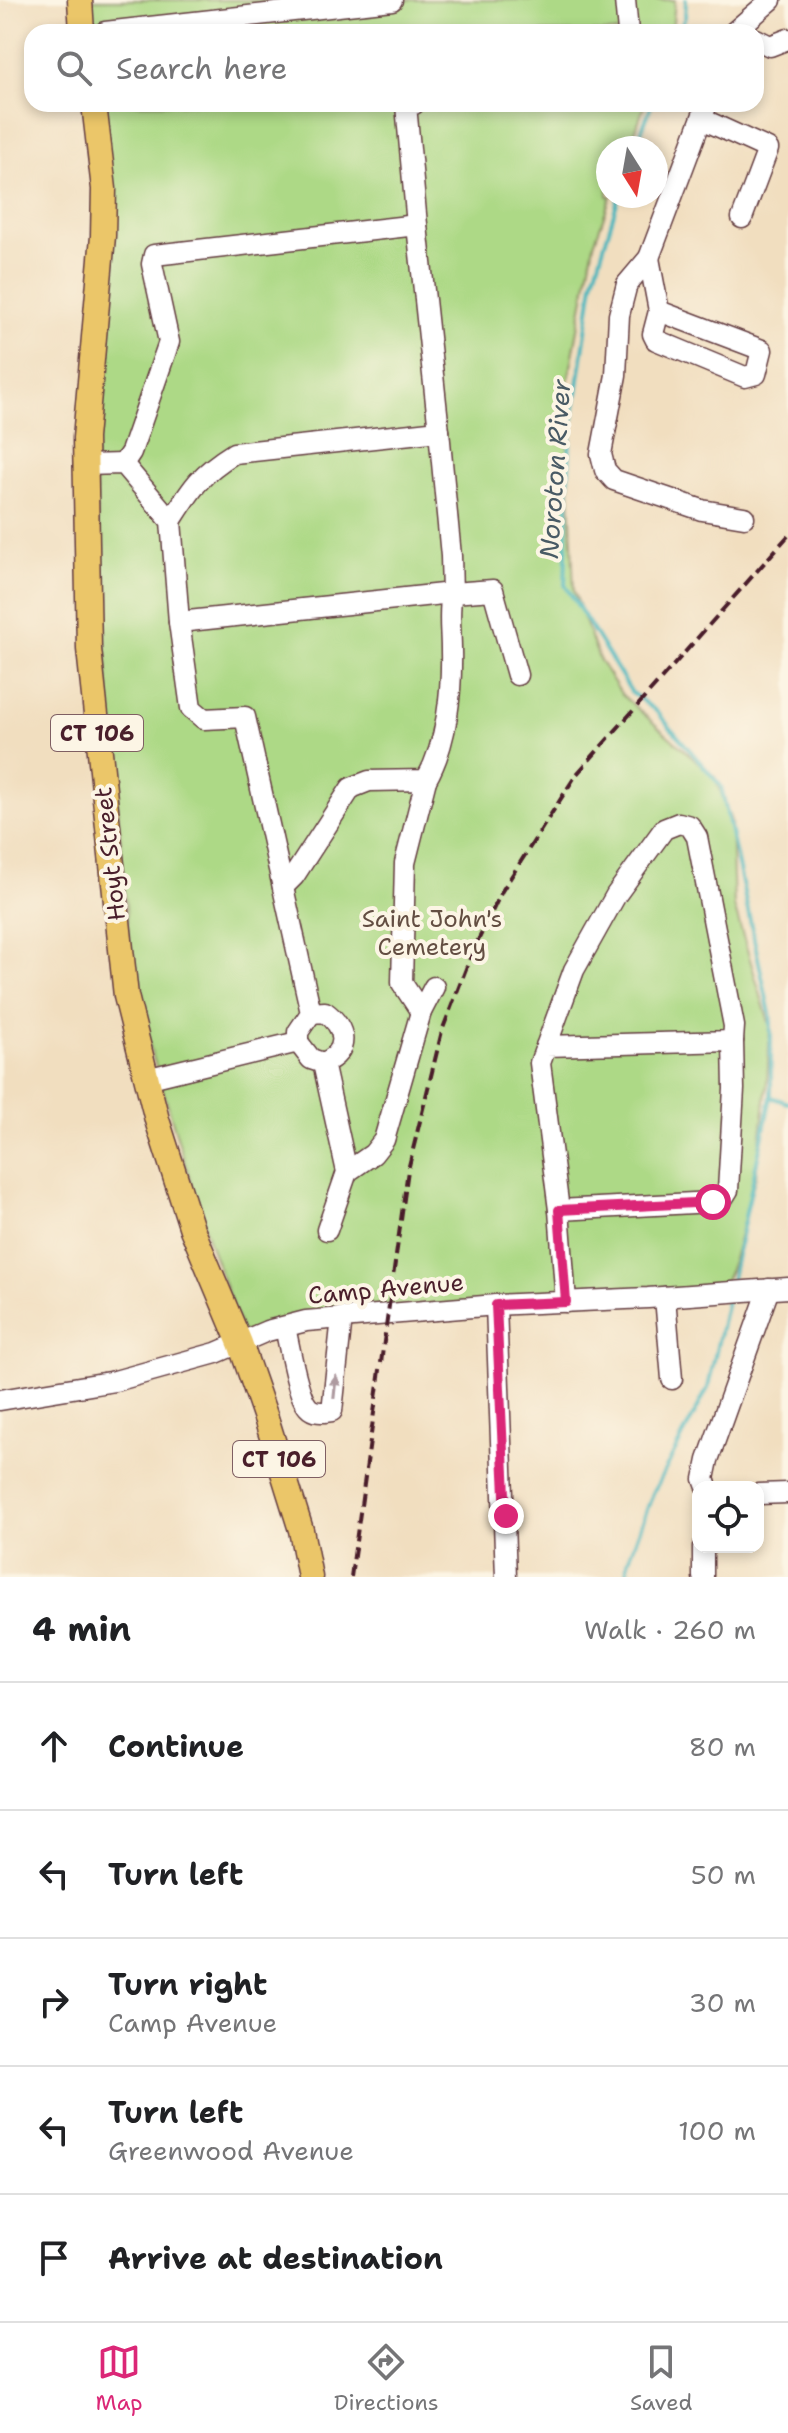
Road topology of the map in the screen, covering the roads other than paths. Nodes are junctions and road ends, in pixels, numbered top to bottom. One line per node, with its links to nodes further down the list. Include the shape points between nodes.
1 (80, 0): 5 (main road)
2 (392, 0): 6 (street)
3 (625, 0): 7 (street)
4 (771, 0): 8 (street)
5 (82, 24)
6 (177, 24)
7 (627, 24)
8 (745, 24)
9 (788, 39): 10 (street)
10 (764, 43)
11 (95, 112): 21 (main road, Hoyt Street / CT 106, via 104,189 103,236)
12 (407, 112): 16 (street)
13 (704, 112): 17 (street)
14 (706, 112): 15 (street, via 768,149)
15 (742, 218)
16 (417, 225): 19 (street); 20 (street, via 154,255 169,342)
17 (649, 258): 18 (street); 22 (street, via 627,284 619,315 616,375 601,454 605,470 614,480 651,494)
18 (659, 311): 18 (street, via 653,334 661,344 745,377 756,374 762,350)
19 (439, 431): 23 (street, via 234,453 206,470); 24 (street)
20 (123, 464): 21 (street); 23 (street)
21 (85, 465): 36 (main road, Hoyt Street / CT 106, via 94,704 126,996)
22 (744, 517)
23 (171, 521): 25 (street)
24 (452, 593): 25 (street); 26 (street, via 493,590); 27 (street, via 449,692 437,761)
25 (179, 622): 28 (street, via 191,708 204,719 245,717)
26 (517, 675)
27 (426, 780): 28 (street, via 369,781 351,788); 30 (street, via 405,863 402,983)
28 (283, 887): 31 (street)
29 (434, 987): 30 (street)
30 (421, 1012): 37 (street, via 384,1140)
31 (311, 1013): 33 (street, via 298,1032); 35 (street, via 325,1012 342,1031 340,1051)
32 (733, 1041): 34 (street); 34 (street, via 697,837 690,826 679,823 664,829 616,895 574,970); 38 (street, via 728,1190 723,1198)
33 (298, 1042): 35 (street, via 311,1059); 36 (street)
34 (546, 1046): 38 (street, via 540,1063)
35 (323, 1063): 37 (street)
36 (146, 1079): 46 (main road, Hoyt Street / CT 106, via 192,1229)
37 (347, 1172): 39 (street)
38 (559, 1210): 42 (street)
39 (327, 1230)
40 (778, 1288): 41 (street, Camp Avenue); 49 (street, via 708,1460)
41 (665, 1297): 42 (street, Camp Avenue); 47 (street)
42 (566, 1302): 43 (street, Camp Avenue)
43 (496, 1305): 44 (street, Camp Avenue); 54 (street)
44 (342, 1317): 45 (street, Camp Avenue); 45 (street, one-way to 44, via 308,1407 317,1413 332,1411)
45 (285, 1327): 46 (street, Camp Avenue)
46 (240, 1343): 48 (street, Camp Avenue, via 115,1381); 53 (main road, Hoyt Street / CT 106, via 297,1514)
47 (672, 1379)
48 (0, 1397)
49 (704, 1481)
50 (788, 1493): 51 (street)
51 (764, 1494)
52 (703, 1553): 55 (street)
53 (310, 1577)
54 (506, 1577)
55 (703, 1577)

